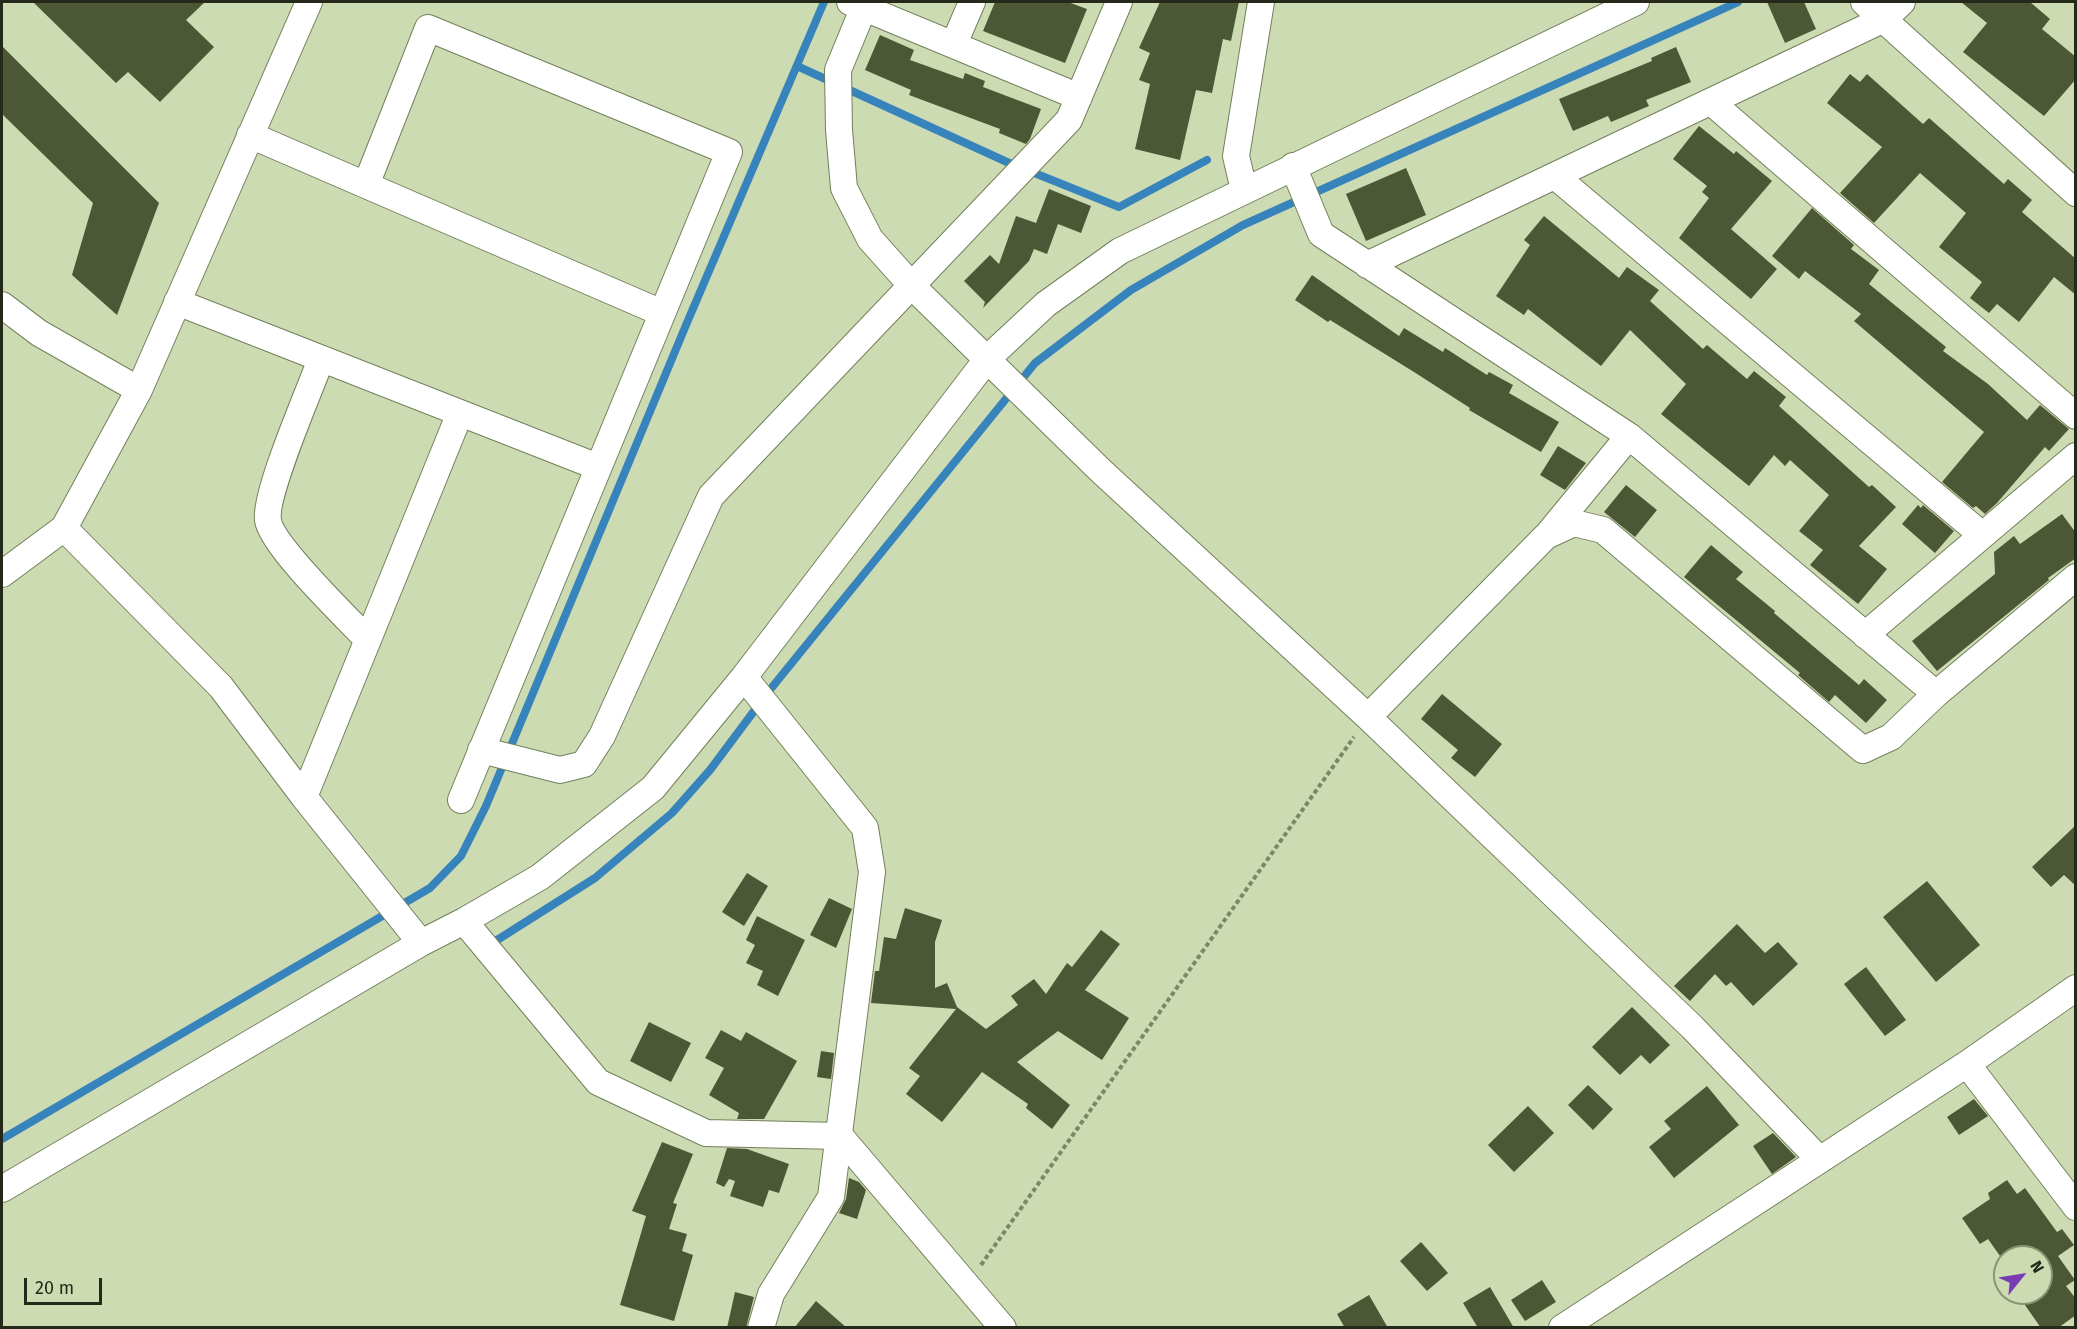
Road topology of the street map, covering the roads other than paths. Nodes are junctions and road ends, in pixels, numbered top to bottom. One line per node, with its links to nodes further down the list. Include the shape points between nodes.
1 (309, 2): 13 (street)
2 (972, 2): 10 (street)
3 (1119, 2): 11 (street)
4 (1261, 2): 17 (street, via 1236,156)
5 (1636, 2): 14 (street)
6 (1864, 2): 9 (street)
7 (1902, 2): 9 (street)
8 (860, 3): 10 (street); 20 (street, via 838,70 844,188 870,239)
9 (1884, 19): 12 (street); 18 (street)
10 (954, 44): 11 (street)
11 (1078, 97): 20 (street, via 1068,120)
12 (1711, 102): 15 (street); 28 (street)
13 (250, 135): 16 (street); 21 (street)
14 (1293, 166): 17 (street); 19 (street, via 1321,234)
15 (1555, 176): 19 (street); 33 (street)
16 (366, 185): 23 (street); 23 (street, via 428,28 729,152)
17 (1244, 190): 24 (street, via 1120,251 1046,304)
18 (2076, 193)
19 (1367, 265): 29 (street)
20 (912, 286): 24 (street); 42 (street, via 711,496 602,736 584,764 560,770)
21 (177, 302): 25 (street); 26 (street)
22 (2, 305): 26 (street, via 39,333)
23 (662, 313): 31 (street)
24 (988, 358): 39 (street); 41 (street, via 1100,470)
25 (321, 359): 27 (street); 38 (street, via 271,494 268,521 277,541)
26 (139, 390): 32 (street)
27 (460, 413): 31 (street); 38 (street)
28 (2076, 416)
29 (1629, 436): 34 (street); 37 (street)
30 (2076, 456): 33 (street)
31 (598, 467): 42 (street)
32 (64, 528): 35 (street); 43 (street, via 221,687)
33 (1982, 535): 37 (street)
34 (1546, 536): 40 (street, via 1574,523 1603,530 1863,750 1891,737); 41 (street)
35 (2, 574)
36 (2076, 577): 40 (street)
37 (1865, 635): 40 (street)
38 (368, 640): 43 (street)
39 (744, 677): 45 (street, via 653,788 540,877); 49 (street, via 865,828 872,872)
40 (1936, 694)
41 (1368, 717): 50 (street, via 1692,1027)
42 (481, 750): 44 (street)
43 (304, 797): 46 (street)
44 (461, 800)
45 (464, 921): 46 (street); 49 (street, via 598,1082 706,1133)
46 (421, 943): 51 (street)
47 (2076, 988): 48 (street)
48 (1967, 1064): 50 (street); 52 (street)
49 (840, 1136): 53 (street, via 831,1197 771,1294); 54 (street)
50 (1819, 1159): 55 (street)
51 (2, 1189)
52 (2076, 1207)
53 (761, 1328)
54 (1003, 1328)
55 (1562, 1328)

